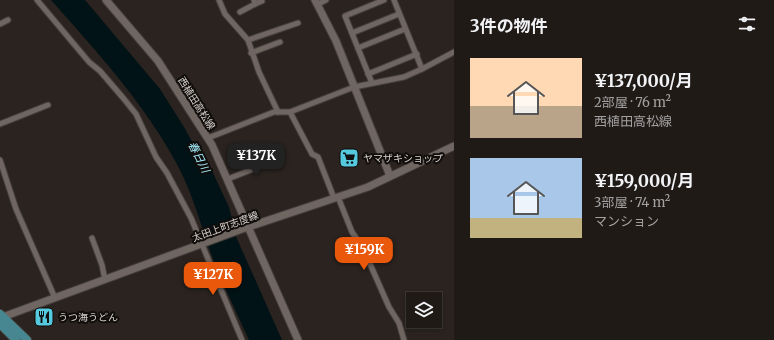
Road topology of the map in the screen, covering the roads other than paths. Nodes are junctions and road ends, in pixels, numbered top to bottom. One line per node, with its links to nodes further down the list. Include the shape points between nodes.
1 (37, 0): 40 (street, via 136,114 156,157 181,198)
2 (106, 0): 31 (main road, 西植田高松線, via 158,61)
3 (220, 0): 17 (street, via 225,14)
4 (326, 0): 9 (street)
5 (384, 0): 16 (street, via 345,16)
6 (394, 0): 11 (street)
7 (262, 1): 8 (street)
8 (254, 2): 10 (street)
9 (316, 2): 26 (main road, via 330,27)
10 (240, 12)
11 (399, 14): 15 (street); 16 (street)
12 (8, 20): 14 (street)
13 (298, 23): 17 (street)
14 (0, 24)
15 (405, 29): 19 (street); 22 (street)
16 (352, 33): 19 (street)
17 (248, 40): 21 (street)
18 (280, 42): 21 (street)
19 (358, 48): 24 (street)
20 (454, 52): 23 (street)
21 (252, 53): 28 (street)
22 (417, 54): 23 (street); 24 (street)
23 (422, 69): 25 (street, via 404,77)
24 (368, 74): 25 (street)
25 (372, 83): 26 (street)
26 (354, 87): 29 (street); 35 (main road)
27 (48, 105): 30 (street)
28 (278, 112): 29 (street); 31 (street)
29 (290, 112): 37 (street, via 312,154 318,157)
30 (0, 124)
31 (208, 138): 36 (main road, 西植田高松線)
32 (454, 146): 35 (main road, 太田上町志度線)
33 (278, 159): 36 (street)
34 (0, 160): 42 (street, via 16,209)
35 (390, 176): 37 (main road, 太田上町志度線)
36 (228, 179): 38 (main road, 西植田高松線)
37 (336, 198): 38 (main road, 太田上町志度線); 48 (street, via 399,323)
38 (245, 228): 40 (main road, 太田上町志度線); 47 (main road, 西植田高松線)
39 (92, 238): 41 (street)
40 (202, 245): 41 (main road, 太田上町志度線); 46 (street)
41 (105, 280): 42 (main road, 太田上町志度線)
42 (55, 298): 43 (main road, 太田上町志度線)
43 (1, 318): 44 (main road); 45 (main road)
44 (16, 340)
45 (27, 340)
46 (242, 340)
47 (298, 340)
48 (404, 340)

